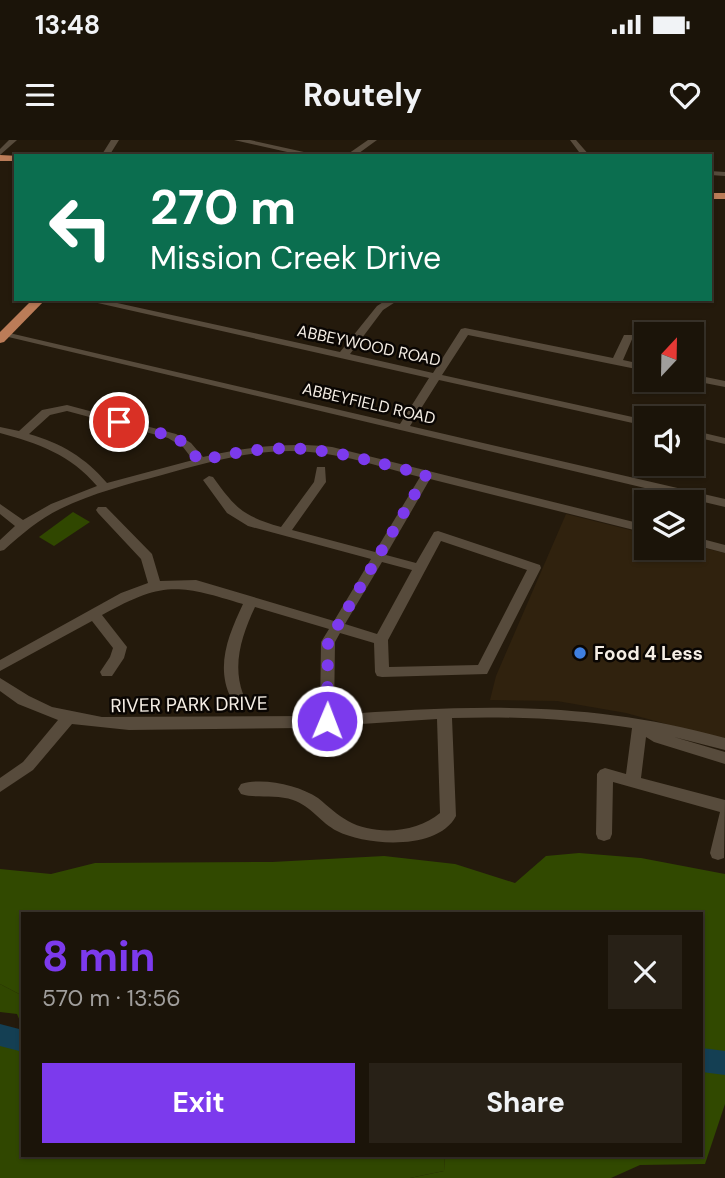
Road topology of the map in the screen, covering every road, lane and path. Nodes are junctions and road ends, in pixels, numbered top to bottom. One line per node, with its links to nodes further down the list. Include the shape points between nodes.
1 (13, 140): 8 (street)
2 (238, 140): 5 (street)
3 (292, 140): 5 (street)
4 (373, 140): 7 (street)
5 (282, 149): 6 (street)
6 (308, 154)
7 (352, 154)
8 (0, 158)
9 (38, 301): 12 (main road)
10 (94, 301): 14 (street, ABBEYWOOD ROAD)
11 (392, 301): 14 (street, via 380,308)
12 (2, 337): 21 (street, ABBEYFIELD ROAD)
13 (628, 337): 15 (street)
14 (343, 356): 17 (street, ABBEYWOOD ROAD)
15 (617, 362): 16 (street); 17 (street, via 465,331)
16 (634, 366)
17 (434, 375): 20 (street, ABBEYWOOD ROAD); 21 (street)
18 (704, 380): 19 (street)
19 (725, 384)
20 (634, 420)
21 (402, 428): 31 (street, ABBEYFIELD ROAD)
22 (0, 430): 23 (street)
23 (22, 435): 26 (street, via 46,412 66,408 172,436); 30 (street, via 73,454)
24 (704, 436): 25 (street)
25 (725, 441)
26 (200, 461): 28 (street, via 241,450 295,447); 30 (street)
27 (321, 470): 36 (street, via 320,482)
28 (426, 475): 35 (street); 40 (street)
29 (209, 480): 36 (street, via 241,518)
30 (104, 486): 34 (street)
31 (725, 503)
32 (0, 508): 34 (street)
33 (102, 510): 42 (street, via 147,557)
34 (23, 526): 38 (street)
35 (634, 526)
36 (285, 532): 40 (street)
37 (704, 543): 39 (street)
38 (0, 547)
39 (725, 549)
40 (378, 557): 41 (street); 45 (street)
41 (420, 568): 46 (street); 46 (street, via 438,535 535,568 482,670 382,673)
42 (155, 586): 43 (street, via 197,585); 44 (street, via 135,591)
43 (251, 601): 45 (street); 50 (street, via 234,637 231,684)
44 (94, 614): 47 (street); 48 (street, via 120,647)
45 (336, 625): 46 (street); 53 (street, via 328,642)
46 (381, 640)
47 (0, 666)
48 (107, 672)
49 (0, 683): 52 (street, RIVER PARK DRIVE, via 31,704)
50 (236, 694)
51 (444, 713): 53 (street, RIVER PARK DRIVE); 54 (street, RIVER PARK DRIVE, via 565,714); 59 (street, via 448,816 429,831 363,834 340,824 304,797)
52 (69, 718): 53 (street, RIVER PARK DRIVE, via 130,725); 58 (street, via 28,765)
53 (327, 721)
54 (640, 725): 55 (street, RIVER PARK DRIVE, via 666,726); 56 (street, RIVER PARK DRIVE, via 659,738); 57 (street)
55 (725, 744)
56 (725, 758)
57 (633, 782): 60 (street); 62 (street, via 605,774)
58 (0, 786)
59 (246, 789)
60 (725, 807)
61 (725, 817): 63 (street)
62 (604, 834)
63 (718, 853)

